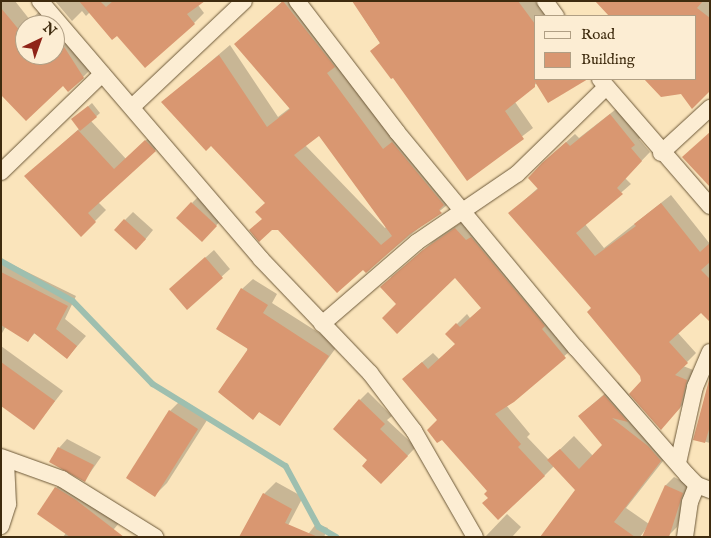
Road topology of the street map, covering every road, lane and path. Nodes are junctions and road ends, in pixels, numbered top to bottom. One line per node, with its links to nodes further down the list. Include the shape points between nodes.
1 (40, 1): 6 (street)
2 (244, 1): 8 (street)
3 (297, 1): 13 (street, via 397,132)
4 (545, 1): 5 (street)
5 (555, 15)
6 (102, 74): 8 (street); 11 (street)
7 (603, 83): 10 (street); 13 (street, via 517,174)
8 (132, 107): 14 (street, via 188,176)
9 (710, 108): 10 (street)
10 (661, 153): 12 (street)
11 (1, 172)
12 (710, 206)
13 (465, 210): 14 (street, via 417,242); 17 (street, via 576,348)
14 (322, 324): 21 (street, via 370,373 414,431)
15 (710, 352): 17 (street, via 695,387)
16 (4, 459): 19 (street, via 8,504); 20 (street, via 62,478)
17 (678, 463): 18 (street)
18 (704, 487): 22 (street, via 690,502)
19 (1, 526)
20 (155, 537)
21 (475, 537)
22 (685, 537)

